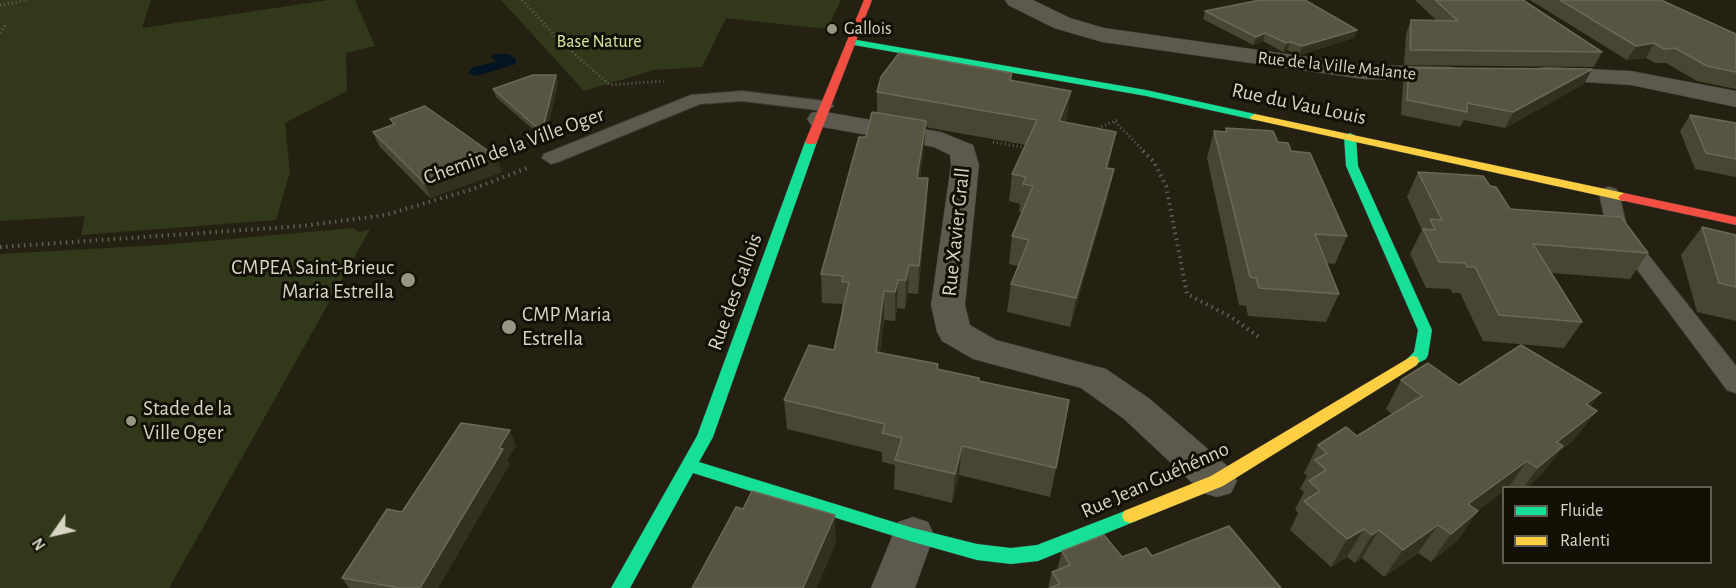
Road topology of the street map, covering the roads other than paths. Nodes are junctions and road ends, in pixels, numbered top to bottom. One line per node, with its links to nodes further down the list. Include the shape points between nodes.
1 (868, 0): 3 (street, Rue des Gallois)
2 (1016, 0): 5 (street, Rue de la Ville Malante, via 1062,23 1102,35 1364,72)
3 (851, 42): 9 (street, Rue des Gallois); 10 (street, Rue du Vau Louis, via 1146,93)
4 (1595, 53): 7 (street)
5 (1472, 74)
6 (1520, 74): 7 (street)
7 (1631, 78): 8 (street)
8 (1736, 99)
9 (822, 113): 11 (lane, Chemin de la Ville Oger, via 742,96 697,99); 15 (street, Rue des Gallois); 16 (street, Rue Xavier Grall, via 941,140 963,151 965,165 948,305 954,332 985,350 1093,378 1137,409)
10 (1350, 136): 12 (street, Rue du Vau Louis); 16 (street, Rue Jean Guéhénno, via 1352,166 1425,330 1421,355)
11 (551, 158)
12 (1610, 193): 13 (street, Rue du Vau Louis); 14 (lane, via 1617,229)
13 (1736, 221)
14 (1736, 384)
15 (692, 466): 17 (street, Rue Jean Guéhénno); 18 (street, Rue des Gallois)
16 (1217, 480): 17 (street, Rue Jean Guéhénno, via 1038,553 1011,556 977,552)
17 (913, 535): 19 (street)
18 (620, 588)
19 (893, 588)

